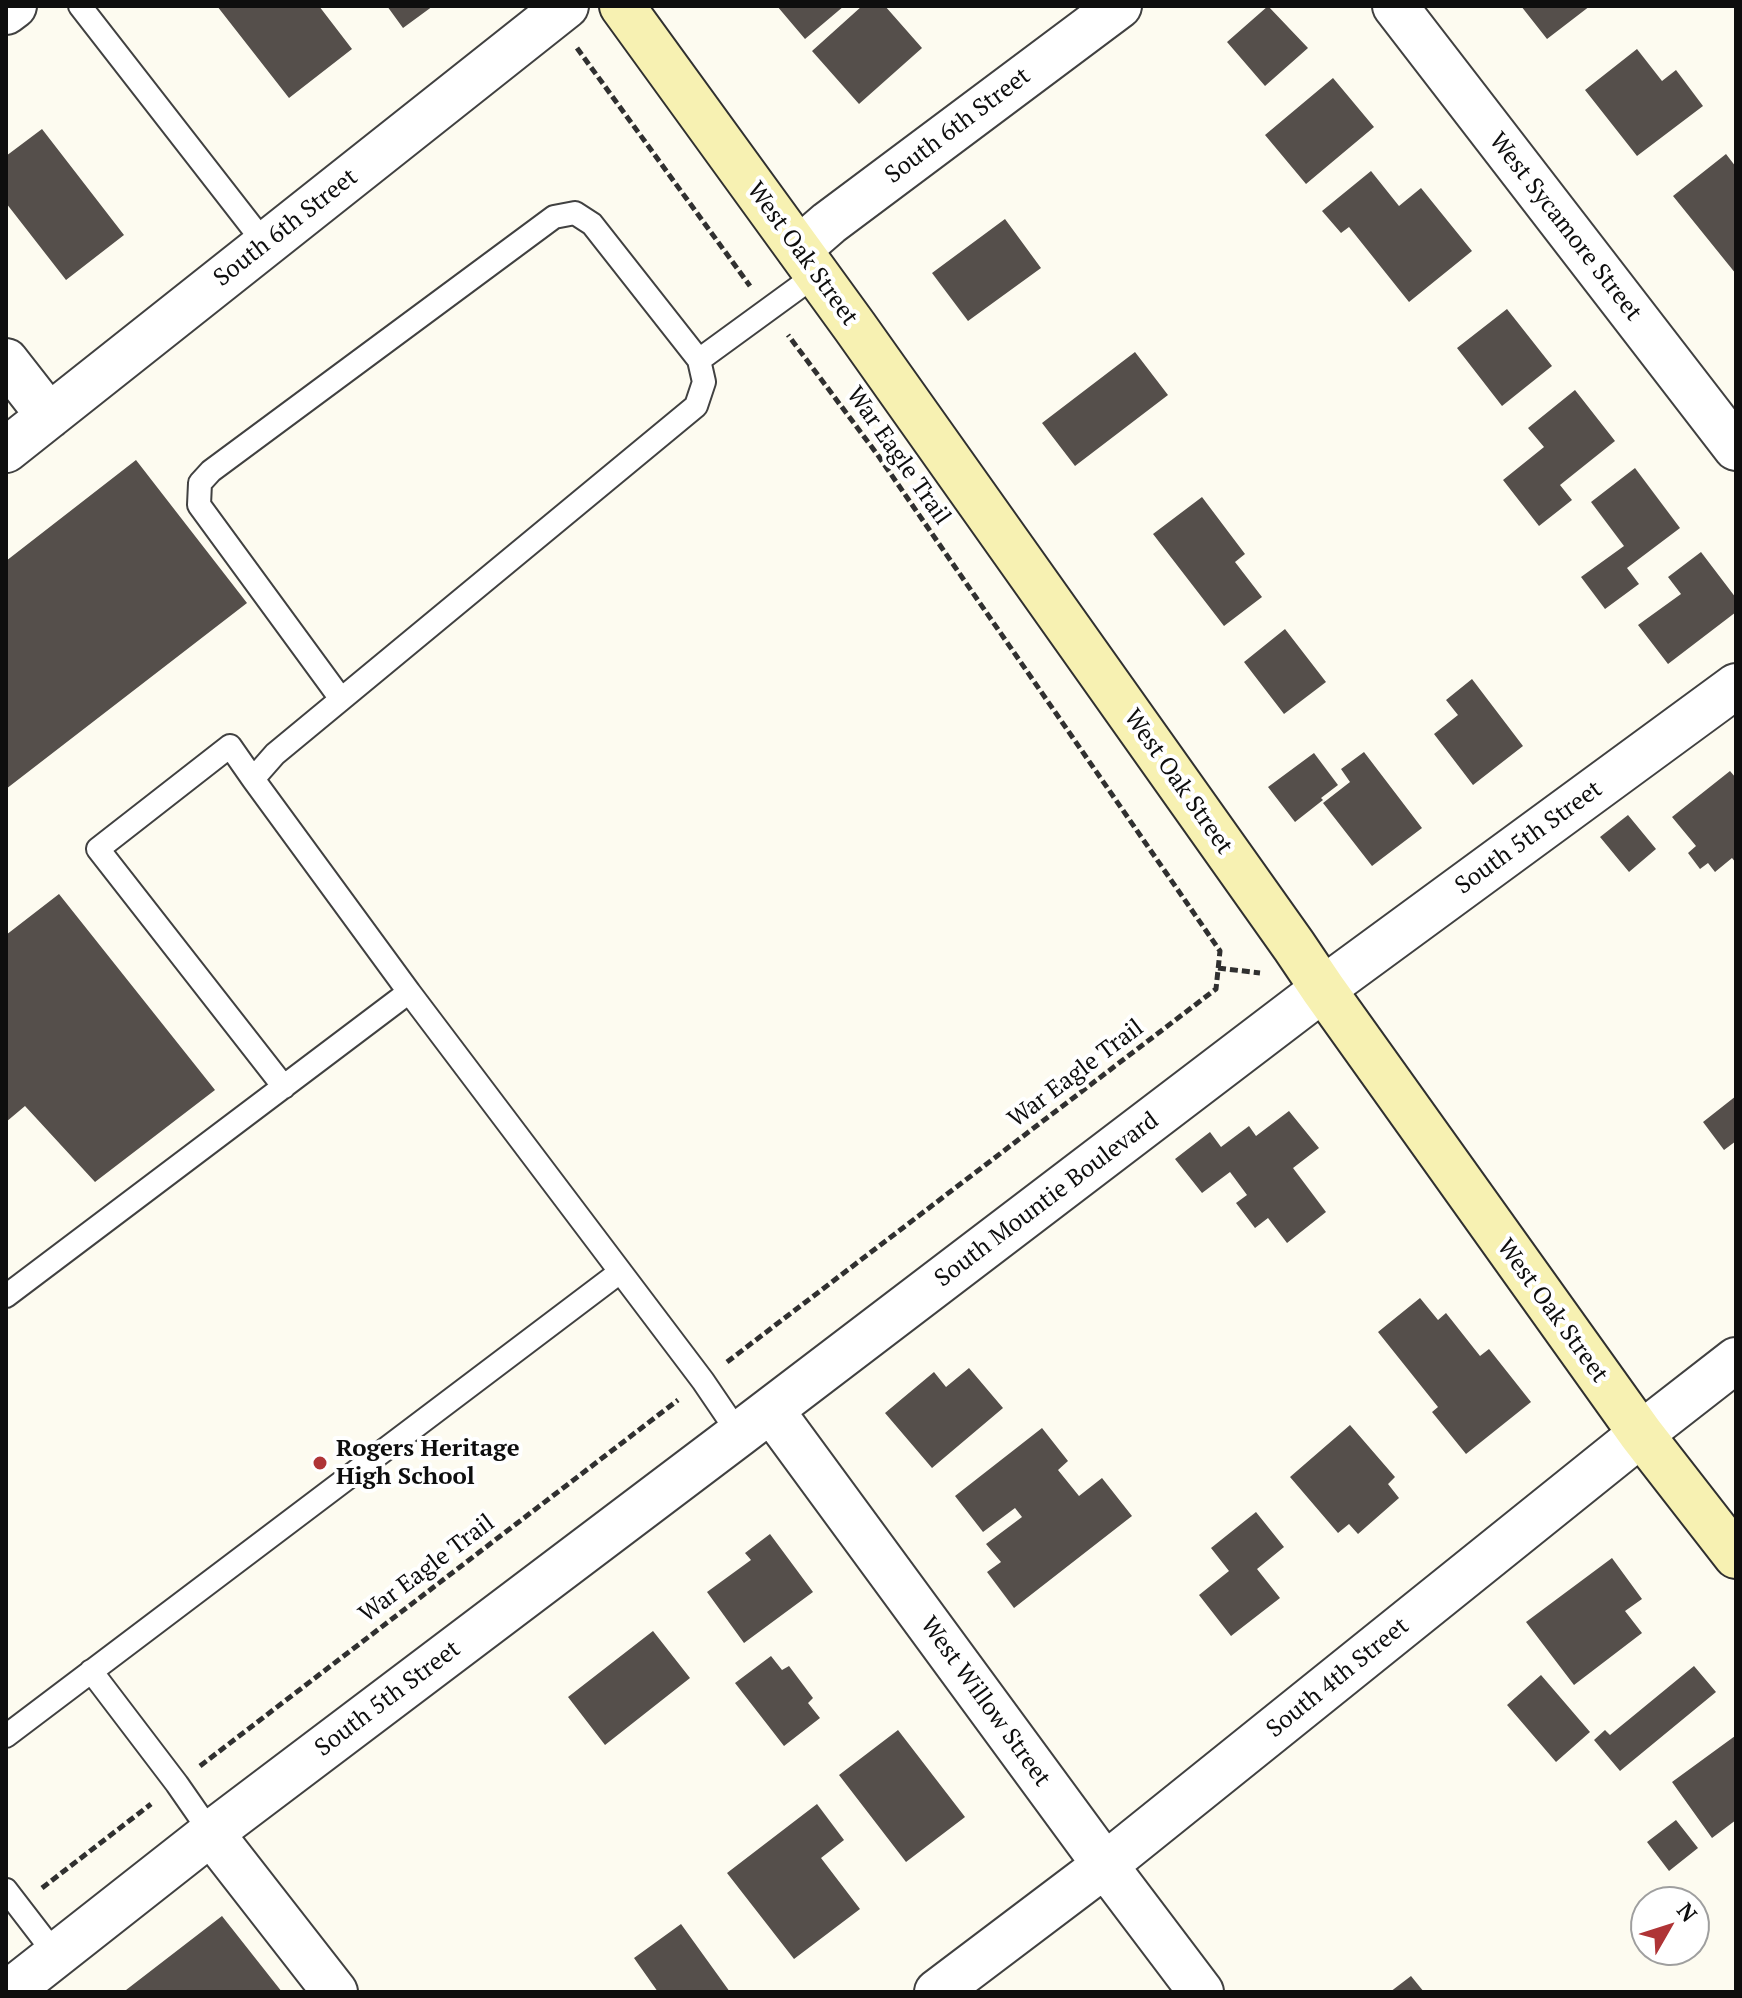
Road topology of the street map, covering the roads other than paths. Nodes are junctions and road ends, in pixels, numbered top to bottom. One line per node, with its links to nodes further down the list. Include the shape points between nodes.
1 (14, 6): 7 (street)
2 (80, 6): 8 (lane)
3 (622, 6): 9 (street, West Oak Street)
4 (1119, 6): 9 (street, South 6th Street, via 829,223)
5 (1395, 6): 13 (street, West Sycamore Street)
6 (560, 11): 8 (street, South 6th Street)
7 (6, 12)
8 (266, 245): 12 (street, South 6th Street)
9 (808, 262): 10 (lane, via 767,309); 18 (street, West Oak Street)
10 (699, 360): 16 (lane, via 704,382 696,406); 16 (lane, via 592,224 575,213 554,217 211,471 200,483 199,505)
11 (6, 361): 12 (street)
12 (49, 416): 14 (street, South 6th Street)
13 (1736, 448)
14 (6, 450)
15 (1736, 686): 18 (street, South 5th Street)
16 (341, 699): 17 (lane)
17 (253, 779): 19 (lane); 20 (lane, via 230,746 98,849)
18 (1323, 989): 24 (street, South Mountie Boulevard); 25 (street, West Oak Street)
19 (409, 992): 20 (lane); 21 (lane)
20 (284, 1087): 22 (lane)
21 (620, 1272): 24 (lane, via 703,1381); 27 (lane)
22 (6, 1296)
23 (1736, 1360): 25 (street, South 4th Street)
24 (755, 1422): 29 (street, South 5th Street); 30 (street, West Willow Street)
25 (1641, 1434): 26 (street, West Oak Street); 30 (street, South 4th Street)
26 (1736, 1556)
27 (91, 1671): 28 (lane); 29 (lane)
28 (6, 1736)
29 (211, 1833): 32 (street, South 5th Street); 34 (street)
30 (1105, 1865): 35 (street, South 4th Street); 36 (street, West Willow Street)
31 (12, 1898): 32 (lane)
32 (56, 1955): 33 (street, South 5th Street)
33 (9, 1992)
34 (335, 1992)
35 (937, 1992)
36 (1201, 1992)

